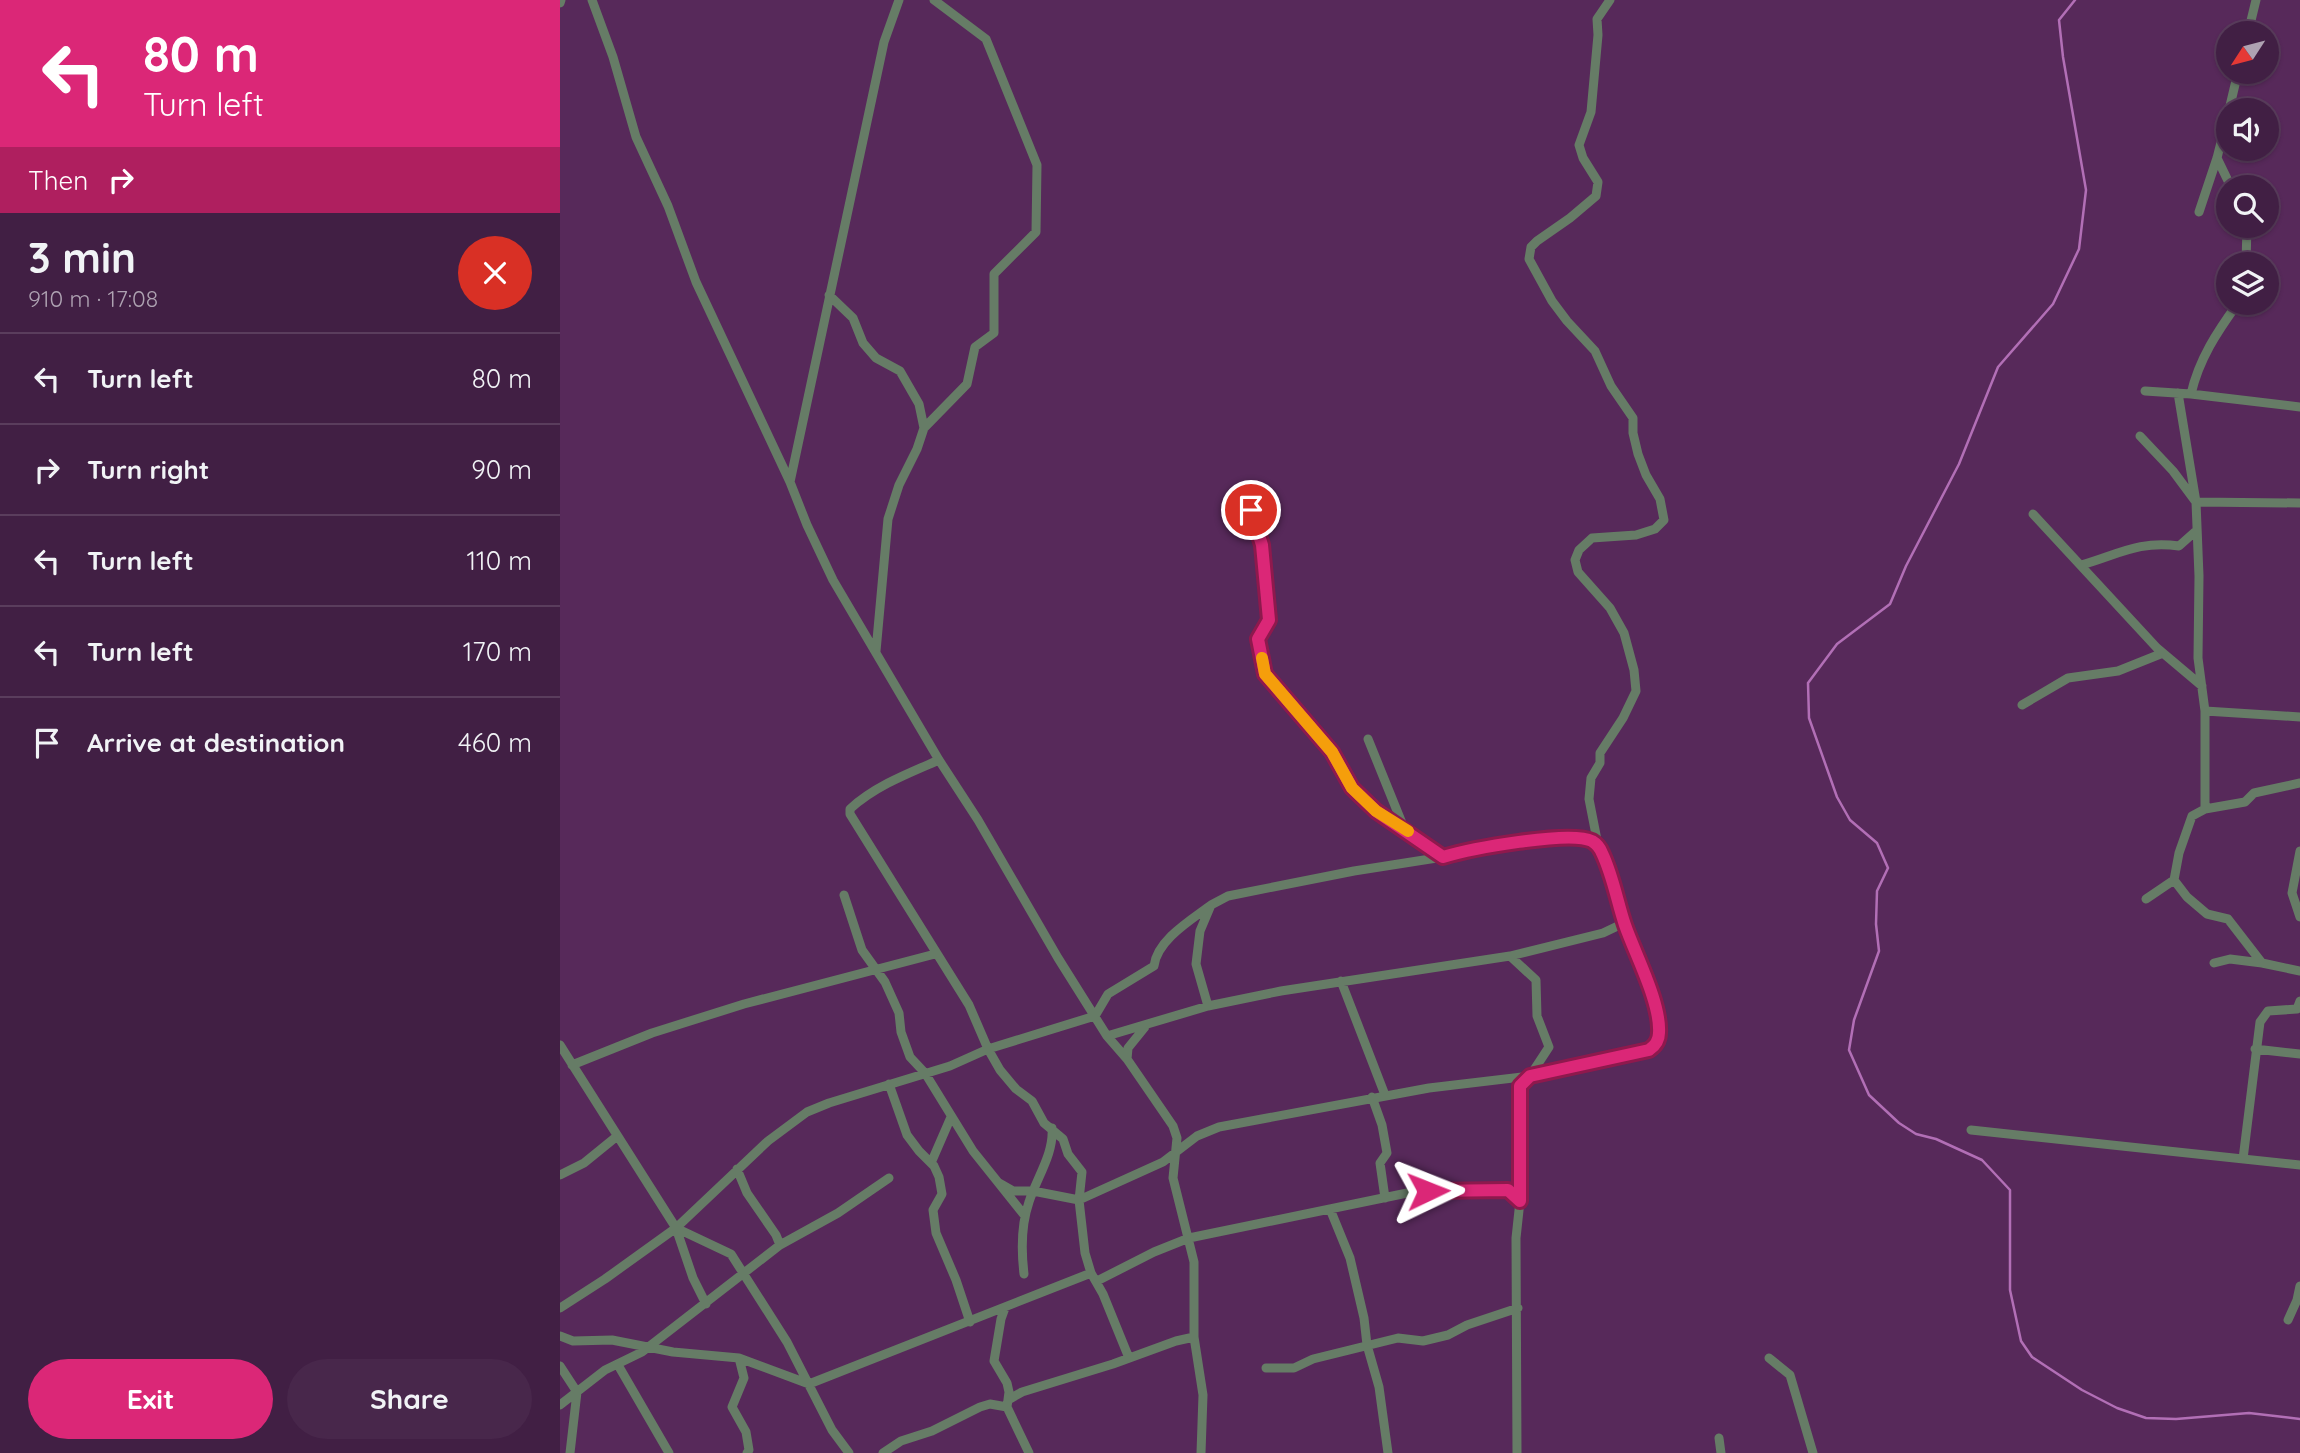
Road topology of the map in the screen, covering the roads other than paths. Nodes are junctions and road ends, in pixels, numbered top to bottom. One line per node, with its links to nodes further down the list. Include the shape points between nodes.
1 (592, 0): 17 (street, via 636,137 696,282)
2 (899, 0): 9 (street, via 884,42)
3 (934, 0): 15 (street, via 986,39 1037,165 1036,232 994,274 994,333 975,347 967,384)
4 (1611, 0): 35 (street, via 1597,19 1591,112 1579,145 1598,182 1598,192 1537,241 1529,259 1552,301 1595,351 1633,418 1638,454 1660,499 1664,520 1656,529 1636,536 1592,538 1575,560 1578,572 1610,608 1624,633 1636,691 1591,778 1589,799)
5 (2256, 0): 6 (street)
6 (2251, 21)
7 (2216, 161): 8 (street)
8 (2199, 212)
9 (829, 295): 15 (street, via 853,318 863,343 876,358 900,371 919,404); 17 (street)
10 (2230, 315): 13 (street, via 2207,348)
11 (2145, 391): 12 (street)
12 (2178, 393): 13 (street); 18 (street)
13 (2190, 394): 14 (street)
14 (2300, 407)
15 (923, 428): 24 (street, via 888,519)
16 (2140, 436): 18 (street)
17 (790, 482): 24 (street, via 833,580)
18 (2196, 502): 19 (street); 22 (street)
19 (2300, 503)
20 (1251, 510): 34 (street, via 1262,545 1269,620 1258,639 1265,674 1332,752 1352,788 1376,811)
21 (2033, 514): 23 (street)
22 (2197, 530): 23 (street, via 2179,545 2142,545); 26 (street)
23 (2081, 565): 25 (street)
24 (876, 650): 31 (street)
25 (2163, 653): 26 (street); 27 (street, via 2118,671 2068,678)
26 (2202, 687): 28 (street)
27 (2022, 705)
28 (2205, 711): 29 (street); 33 (street)
29 (2300, 717)
30 (1368, 739): 34 (street)
31 (939, 760): 44 (street, via 899,777 850,809); 53 (street)
32 (2300, 783): 33 (street, via 2254,793 2245,802)
33 (2205, 809): 38 (street, via 2192,816)
34 (1404, 828): 37 (street)
35 (1598, 845): 37 (street, via 1578,838 1559,839 1488,846); 43 (street)
36 (2300, 851): 42 (street, via 2292,893)
37 (1443, 857): 41 (street, via 1228,896)
38 (2174, 880): 40 (street); 47 (street, via 2207,914 2228,919)
39 (844, 895): 48 (street, via 862,950)
40 (2146, 899)
41 (1211, 905): 52 (street, via 1200,931 1196,964); 53 (street, via 1167,942 1155,956 1154,967 1108,994)
42 (2300, 917)
43 (1624, 923): 45 (street, via 1603,933); 63 (street, via 1655,1006 1656,1043 1644,1052)
44 (935, 954): 48 (street); 57 (street, via 969,1005)
45 (1510, 956): 50 (street); 63 (street, via 1536,979 1537,1016 1549,1046)
46 (2214, 963): 47 (street, via 2230,959)
47 (2262, 963): 49 (street)
48 (876, 969): 61 (street, via 652,1033); 62 (street, via 899,1013 910,1057)
49 (2300, 971)
50 (1341, 981): 52 (street); 65 (street)
51 (2300, 1001): 58 (street, via 2297,1009 2268,1011 2260,1022)
52 (1208, 1006): 54 (street)
53 (1095, 1016): 55 (street); 57 (street)
54 (1146, 1026): 55 (street); 60 (street, via 1128,1048)
55 (1107, 1036): 60 (street)
56 (560, 1045): 61 (street)
57 (988, 1049): 62 (street); 68 (street, via 1008,1080 1032,1101)
58 (2255, 1049): 59 (street); 72 (street)
59 (2300, 1054)
60 (1127, 1059): 71 (street, via 1173,1126)
61 (572, 1065): 70 (street)
62 (925, 1073): 64 (street); 67 (street)
63 (1530, 1076): 65 (street); 82 (street, via 1520,1086)
64 (889, 1084): 73 (street, via 907,1135); 75 (street, via 807,1112)
65 (1385, 1095): 66 (street)
66 (1373, 1097): 71 (street, via 1219,1127); 80 (street, via 1387,1153 1380,1163)
67 (951, 1117): 73 (street); 78 (street)
68 (1052, 1128): 79 (street, via 1053,1142); 81 (street, via 1082,1172)
69 (1971, 1130): 72 (street)
70 (616, 1137): 76 (street, via 584,1163); 85 (street)
71 (1176, 1152): 81 (street); 86 (street, via 1173,1178)
72 (2243, 1159): 74 (street)
73 (931, 1163): 97 (street, via 942,1194 933,1210 936,1233)
74 (2300, 1165)
75 (737, 1169): 85 (street); 87 (street)
76 (560, 1175)
77 (889, 1178): 87 (street)
78 (999, 1184): 79 (street, via 1013,1191); 84 (street)
79 (1033, 1191): 81 (street); 84 (street)
80 (1385, 1198): 82 (street, via 1444,1189 1508,1190); 83 (street)
81 (1079, 1200): 90 (street, via 1085,1253)
82 (1520, 1201): 95 (street)
83 (1330, 1209): 86 (street); 100 (street, via 1350,1258)
84 (1025, 1216): 88 (street)
85 (676, 1228): 89 (street, via 731,1254); 92 (street); 93 (street)
86 (1189, 1238): 90 (street); 99 (street, via 1194,1262)
87 (780, 1245): 89 (street)
88 (1024, 1274)
89 (744, 1275): 92 (street); 108 (street)
90 (1094, 1278): 94 (street); 102 (street)
91 (2300, 1286): 96 (street)
92 (706, 1304): 101 (street)
93 (560, 1308)
94 (1005, 1308): 97 (street); 110 (street, via 993,1356 1007,1383)
95 (1518, 1308): 100 (street, via 1448,1335); 121 (street)
96 (2288, 1320)
97 (970, 1322): 108 (street)
98 (560, 1336): 101 (street)
99 (1194, 1337): 102 (street); 119 (street, via 1203,1395)
100 (1367, 1345): 107 (street, via 1294,1368); 120 (street, via 1379,1387)
101 (649, 1347): 104 (street); 105 (street)
102 (1129, 1358): 110 (street, via 1022,1392)
103 (1769, 1358): 123 (street, via 1790,1375)
104 (739, 1359): 108 (street); 115 (street, via 744,1378 732,1407 746,1432)
105 (618, 1365): 109 (street); 114 (street)
106 (560, 1366): 109 (street)
107 (1266, 1368)
108 (810, 1384): 116 (street)
109 (577, 1392): 111 (street); 113 (street)
110 (1007, 1404): 117 (street, via 980,1407); 118 (street)
111 (560, 1405)
112 (1718, 1438): 122 (street)
113 (570, 1453)
114 (669, 1453)
115 (747, 1453)
116 (849, 1453)
117 (883, 1453)
118 (1029, 1453)
119 (1201, 1453)
120 (1388, 1453)
121 (1517, 1453)
122 (1721, 1453)
123 (1813, 1453)

